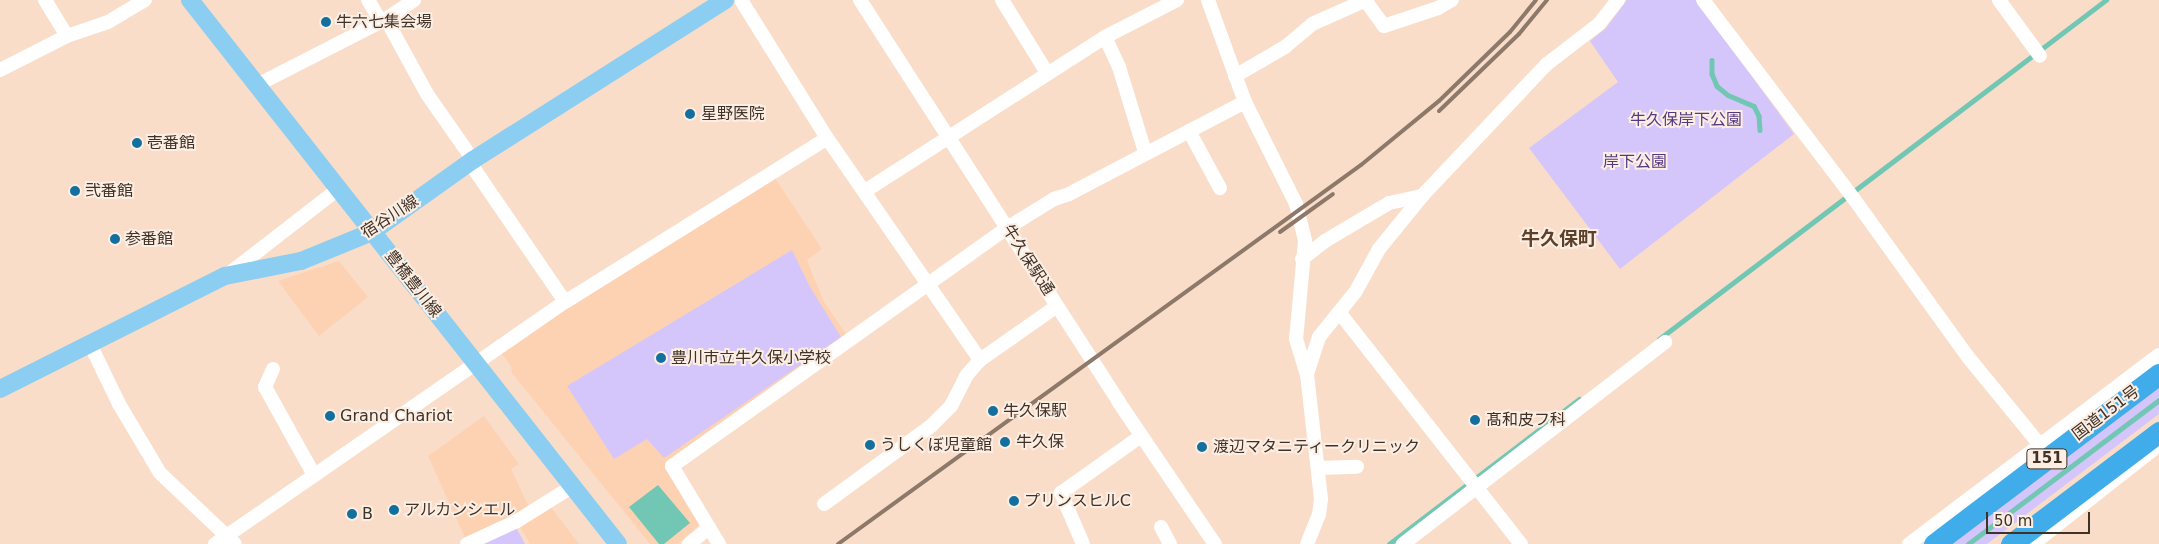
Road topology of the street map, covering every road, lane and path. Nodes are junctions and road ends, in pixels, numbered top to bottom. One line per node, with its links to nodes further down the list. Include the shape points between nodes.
1 (44, 0): 18 (street)
2 (145, 0): 18 (street, via 108,22)
3 (190, 0): 24 (main road, 豊橋豊川線)
4 (368, 0): 17 (street)
5 (414, 0): 17 (street)
6 (725, 0): 30 (main road, 宿谷川線)
7 (741, 0): 28 (street)
8 (860, 0): 27 (street, 牛久保駅通)
9 (1002, 0): 22 (street)
10 (1177, 0): 19 (street)
11 (1208, 0): 23 (street)
12 (1365, 0): 13 (street, via 1384,26); 23 (street, via 1312,24 1285,47)
13 (1452, 0)
14 (1618, 0): 34 (street, via 1599,24 1547,64)
15 (1703, 0): 54 (street, via 1854,199 1968,357)
16 (1999, 0): 20 (street)
17 (383, 21): 24 (street); 30 (street)
18 (67, 36): 21 (street)
19 (1105, 37): 22 (street); 29 (street, via 1119,67)
20 (2040, 56)
21 (0, 70)
22 (1048, 73): 27 (street)
23 (1235, 76): 25 (street)
24 (256, 85): 32 (main road, 豊橋豊川線)
25 (1245, 102): 26 (street); 37 (street, via 1296,204 1305,241)
26 (1189, 131): 29 (street); 31 (street)
27 (948, 136): 33 (street); 35 (street, 牛久保駅通)
28 (827, 138): 33 (street); 40 (street)
29 (1145, 152): 35 (street, via 1054,199)
30 (472, 161): 36 (main road, 宿谷川線); 40 (street)
31 (1220, 188)
32 (338, 189): 36 (main road, 豊橋豊川線); 38 (street)
33 (865, 192): 39 (street)
34 (1422, 196): 37 (street, via 1389,203 1325,241); 42 (street, via 1379,249 1356,291)
35 (1007, 228): 39 (street); 41 (street, 牛久保駅通)
36 (372, 232): 38 (main road, 宿谷川線, via 302,261); 47 (main road, 豊橋豊川線)
37 (1302, 259): 49 (street, via 1296,339)
38 (225, 276): 44 (main road, 宿谷川線)
39 (927, 285): 46 (street); 63 (street, via 672,466)
40 (565, 302): 47 (street)
41 (1057, 306): 46 (street); 53 (street, 牛久保駅通)
42 (1339, 312): 49 (street, via 1329,321 1320,337); 60 (street)
43 (1665, 342): 60 (street)
44 (90, 344): 51 (main road, 宿谷川線); 64 (street, via 119,404 160,473)
45 (2159, 355): 54 (street)
46 (980, 360): 61 (street, via 966,376 951,406 931,426)
47 (474, 362): 58 (street); 59 (main road, 豊橋豊川線)
48 (273, 369): 58 (street, via 265,387)
49 (1307, 374): 57 (street)
50 (2159, 374): 76 (highway, 国道151号 / 151)
51 (0, 389)
52 (2159, 432): 77 (highway, 151)
53 (1141, 436): 69 (street, via 1061,494); 71 (street, 牛久保駅通)
54 (2040, 445): 75 (street)
55 (2159, 445): 78 (street)
56 (1357, 467): 57 (street)
57 (1318, 468): 72 (street, via 1319,515)
58 (314, 475): 64 (street)
59 (573, 486): 65 (street, via 518,521); 66 (main road, 豊橋豊川線)
60 (1476, 486): 73 (street); 74 (street)
61 (824, 504)
62 (1160, 527): 70 (street)
63 (709, 528): 67 (street); 68 (street)
64 (226, 541)
65 (467, 544)
66 (618, 544)
67 (689, 544)
68 (719, 544)
69 (1084, 544)
70 (1170, 544)
71 (1215, 544)
72 (1307, 544)
73 (1403, 544)
74 (1520, 544)
75 (1909, 544)
76 (1934, 544)
77 (2011, 544)
78 (2033, 544)

